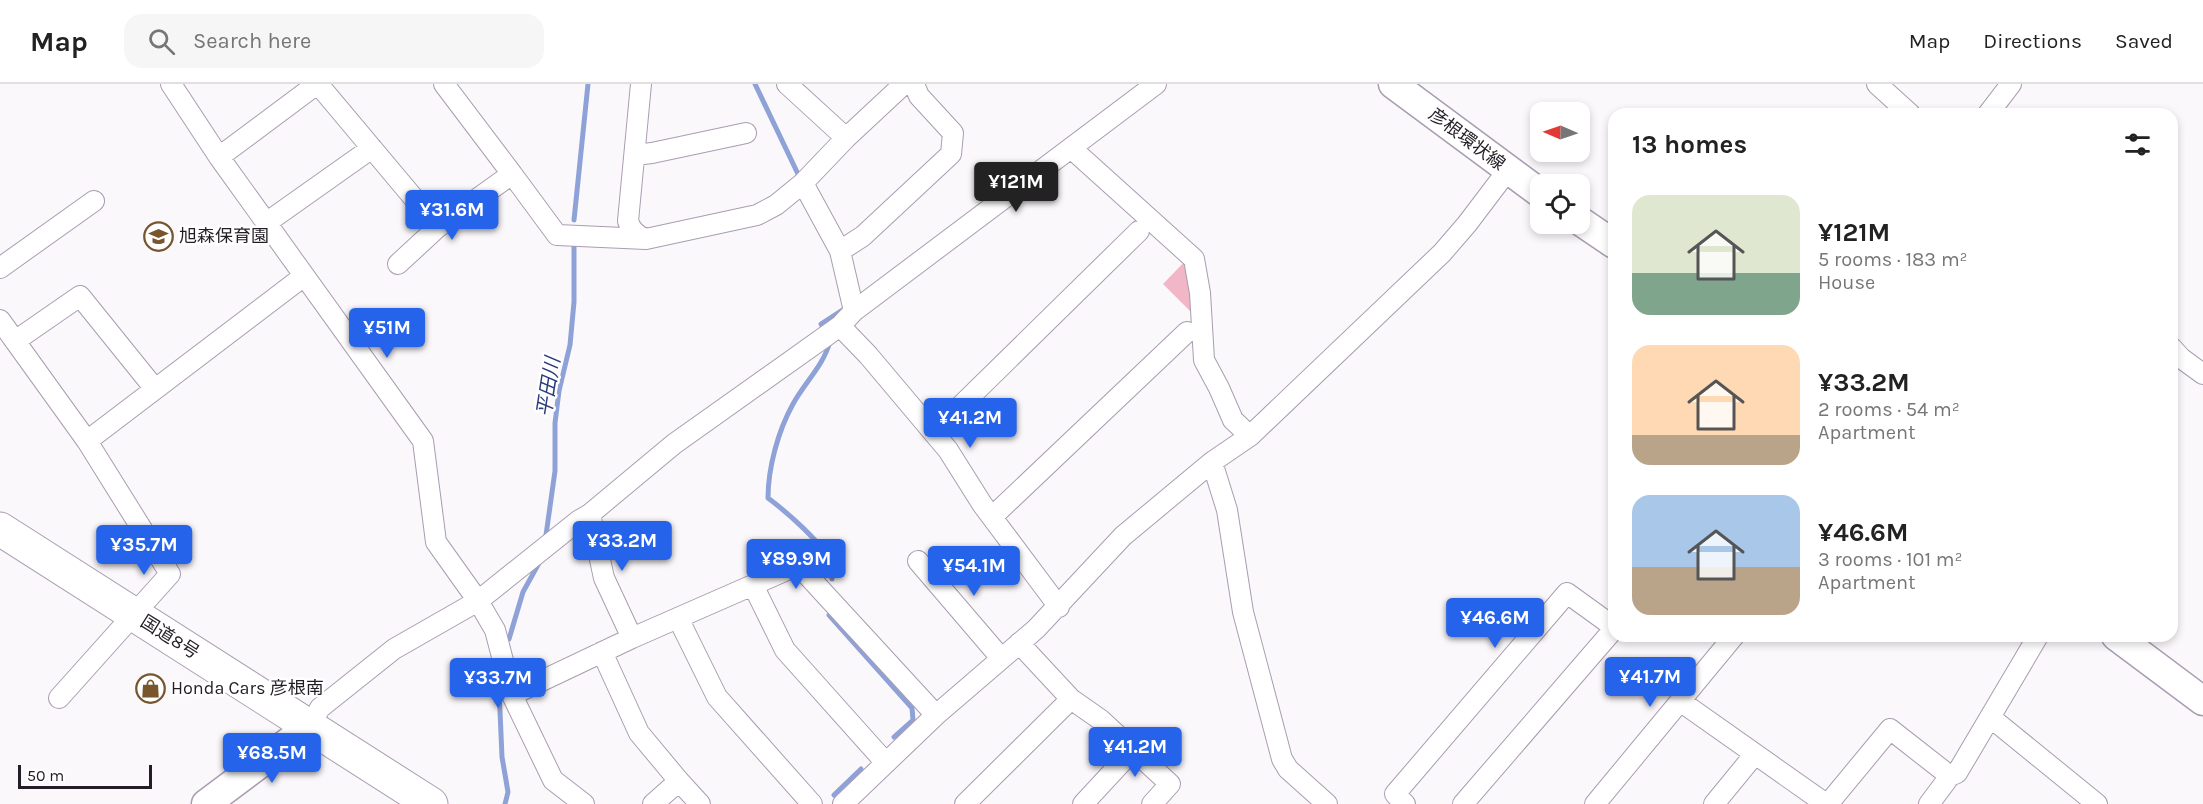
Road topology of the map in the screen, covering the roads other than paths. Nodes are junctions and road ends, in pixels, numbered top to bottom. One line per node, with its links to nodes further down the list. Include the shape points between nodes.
1 (171, 84): 19 (street)
2 (318, 84): 16 (street); 19 (street)
3 (641, 84): 18 (street)
4 (787, 84): 15 (street)
5 (904, 84): 15 (street)
6 (914, 84): 31 (street, via 919,96 953,134 951,154 863,236)
7 (1155, 84): 17 (street)
8 (1393, 84): 20 (main road, 彦根環状線)
9 (1877, 84): 12 (street)
10 (2012, 84): 13 (street)
11 (452, 87): 21 (street)
12 (1903, 108)
13 (1993, 108)
14 (746, 133): 18 (street)
15 (846, 138): 22 (street)
16 (372, 148): 25 (street); 26 (street)
17 (1071, 148): 35 (street); 44 (street, via 1194,259 1204,360 1233,420)
18 (635, 155): 29 (street, via 628,221 633,231)
19 (219, 157): 25 (street)
20 (1508, 170): 23 (main road, 彦根環状線); 44 (street, via 1442,253)
21 (512, 174): 26 (street); 29 (street, via 557,235)
22 (803, 183): 29 (street, via 757,215); 31 (street)
23 (1530, 186)
24 (94, 201): 33 (street)
25 (266, 223): 34 (street)
26 (438, 227): 32 (street)
27 (1590, 227): 30 (main road)
28 (1139, 231): 43 (street)
29 (646, 239)
30 (1608, 240)
31 (840, 251): 35 (street)
32 (399, 264)
33 (0, 268)
34 (304, 276): 42 (street); 52 (street, via 423,441 436,542)
35 (854, 311): 37 (street)
36 (0, 320): 39 (street)
37 (840, 326): 43 (street); 47 (street, via 674,444)
38 (1187, 332): 48 (street)
39 (15, 341): 42 (street, via 80,296); 45 (street)
40 (2178, 355): 41 (street)
41 (2203, 375)
42 (156, 389): 45 (street)
43 (934, 432): 48 (street)
44 (1250, 436): 46 (street)
45 (87, 441): 54 (street, via 170,574)
46 (1212, 462): 53 (street, via 1123,536); 88 (street, via 1227,510 1243,612 1282,759)
47 (590, 514): 52 (street); 58 (street, via 604,578)
48 (992, 517): 53 (street)
49 (0, 530): 54 (highway, 国道8号)
50 (918, 561): 64 (street)
51 (753, 585): 55 (street); 70 (street, via 798,565); 75 (street, via 785,650)
52 (478, 601): 65 (street, via 495,630); 72 (street, via 394,650 320,708)
53 (1059, 607): 62 (street)
54 (135, 615): 66 (street); 72 (highway, 国道8号)
55 (678, 618): 58 (street); 83 (street, via 717,697)
56 (1608, 624): 89 (street, via 1567,593 1395,794)
57 (1608, 635): 90 (street)
58 (632, 638): 63 (street)
59 (1729, 642): 68 (street)
60 (2034, 642): 71 (street)
61 (2124, 642): 69 (main road)
62 (1019, 643): 64 (street); 67 (street)
63 (602, 652): 65 (street); 77 (street, via 639,733)
64 (1001, 658): 70 (street)
65 (512, 695): 80 (street, via 553,780)
66 (59, 698)
67 (1071, 699): 73 (street); 85 (street)
68 (1680, 701): 74 (street); 91 (street)
69 (2203, 701)
70 (936, 715): 75 (street)
71 (1990, 717): 76 (street, via 1957,773); 95 (street)
72 (310, 726): 78 (main road); 79 (highway, 国道8号)
73 (1133, 750): 86 (street); 87 (street, via 1170,784)
74 (1755, 754): 92 (street); 93 (street)
75 (886, 763): 84 (street)
76 (1950, 776): 93 (street, via 1890,729); 94 (street)
77 (679, 781): 81 (street); 82 (street)
78 (206, 804)
79 (431, 804)
80 (584, 804)
81 (653, 804)
82 (700, 804)
83 (812, 804)
84 (843, 804)
85 (965, 804)
86 (1083, 804)
87 (1152, 804)
88 (1327, 804)
89 (1405, 804)
90 (1463, 804)
91 (1595, 804)
92 (1714, 804)
93 (1827, 804)
94 (1929, 804)
95 (2097, 804)

